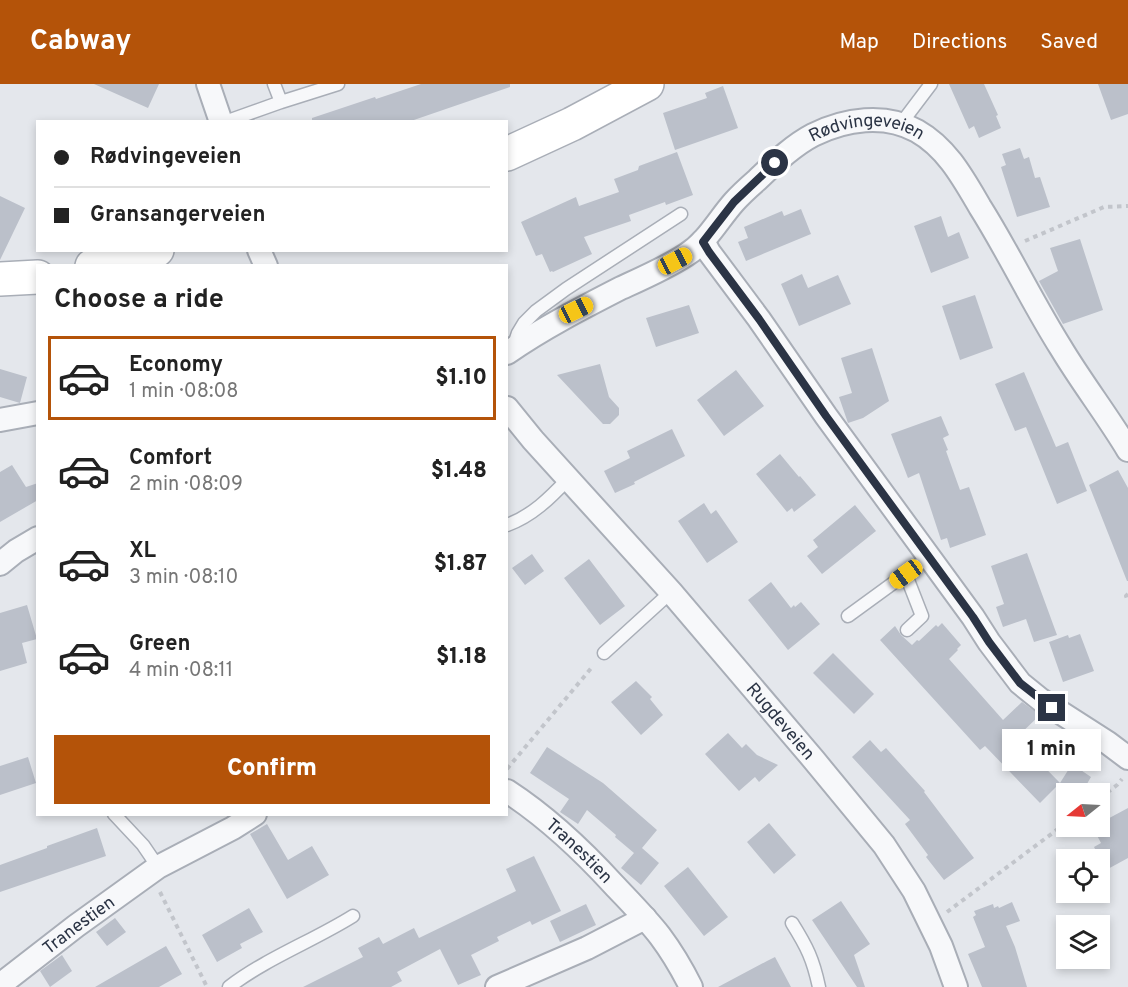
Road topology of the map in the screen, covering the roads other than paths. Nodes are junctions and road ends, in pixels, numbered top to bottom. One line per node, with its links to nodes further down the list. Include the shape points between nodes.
1 (207, 84): 7 (street)
2 (274, 84): 6 (lane)
3 (338, 84): 6 (lane)
4 (647, 84): 10 (street)
5 (931, 84): 9 (lane)
6 (281, 102): 8 (lane)
7 (222, 120)
8 (229, 120)
9 (900, 125): 12 (street, Rødvingeveien, via 887,120 849,122 811,136 734,202); 21 (street, Rødvingeveien, via 916,130 939,146 957,168 1062,350)
10 (508, 154)
11 (681, 214): 17 (lane, via 536,311 524,323)
12 (703, 242): 17 (street, Rødvingeveien, via 686,255 576,310); 25 (street)
13 (149, 252): 14 (street)
14 (100, 264)
15 (36, 277): 16 (street)
16 (0, 279)
17 (510, 351)
18 (508, 409): 22 (street, Rugdeveien)
19 (36, 413): 20 (street)
20 (0, 420)
21 (1128, 450)
22 (568, 479): 23 (lane, via 534,510); 28 (street, Rugdeveien)
23 (508, 525)
24 (36, 539): 26 (street)
25 (928, 557): 27 (lane); 32 (street, via 1020,683 1108,743)
26 (0, 564)
27 (906, 574): 29 (lane); 30 (lane, via 922,616)
28 (671, 592): 31 (lane); 45 (street, Rugdeveien, via 884,845 914,891)
29 (848, 616)
30 (907, 630)
31 (604, 653)
32 (1125, 768)
33 (508, 792): 38 (street, Tranestien, via 584,852)
34 (116, 816): 36 (lane)
35 (252, 816): 36 (street, Tranestien)
36 (158, 867): 40 (street, Tranestien)
37 (353, 916): 41 (lane)
38 (645, 918): 42 (street); 43 (street, Tranestien)
39 (792, 923): 44 (lane, via 809,951)
40 (0, 985)
41 (229, 987)
42 (497, 987)
43 (692, 987)
44 (819, 987)
45 (956, 987)

